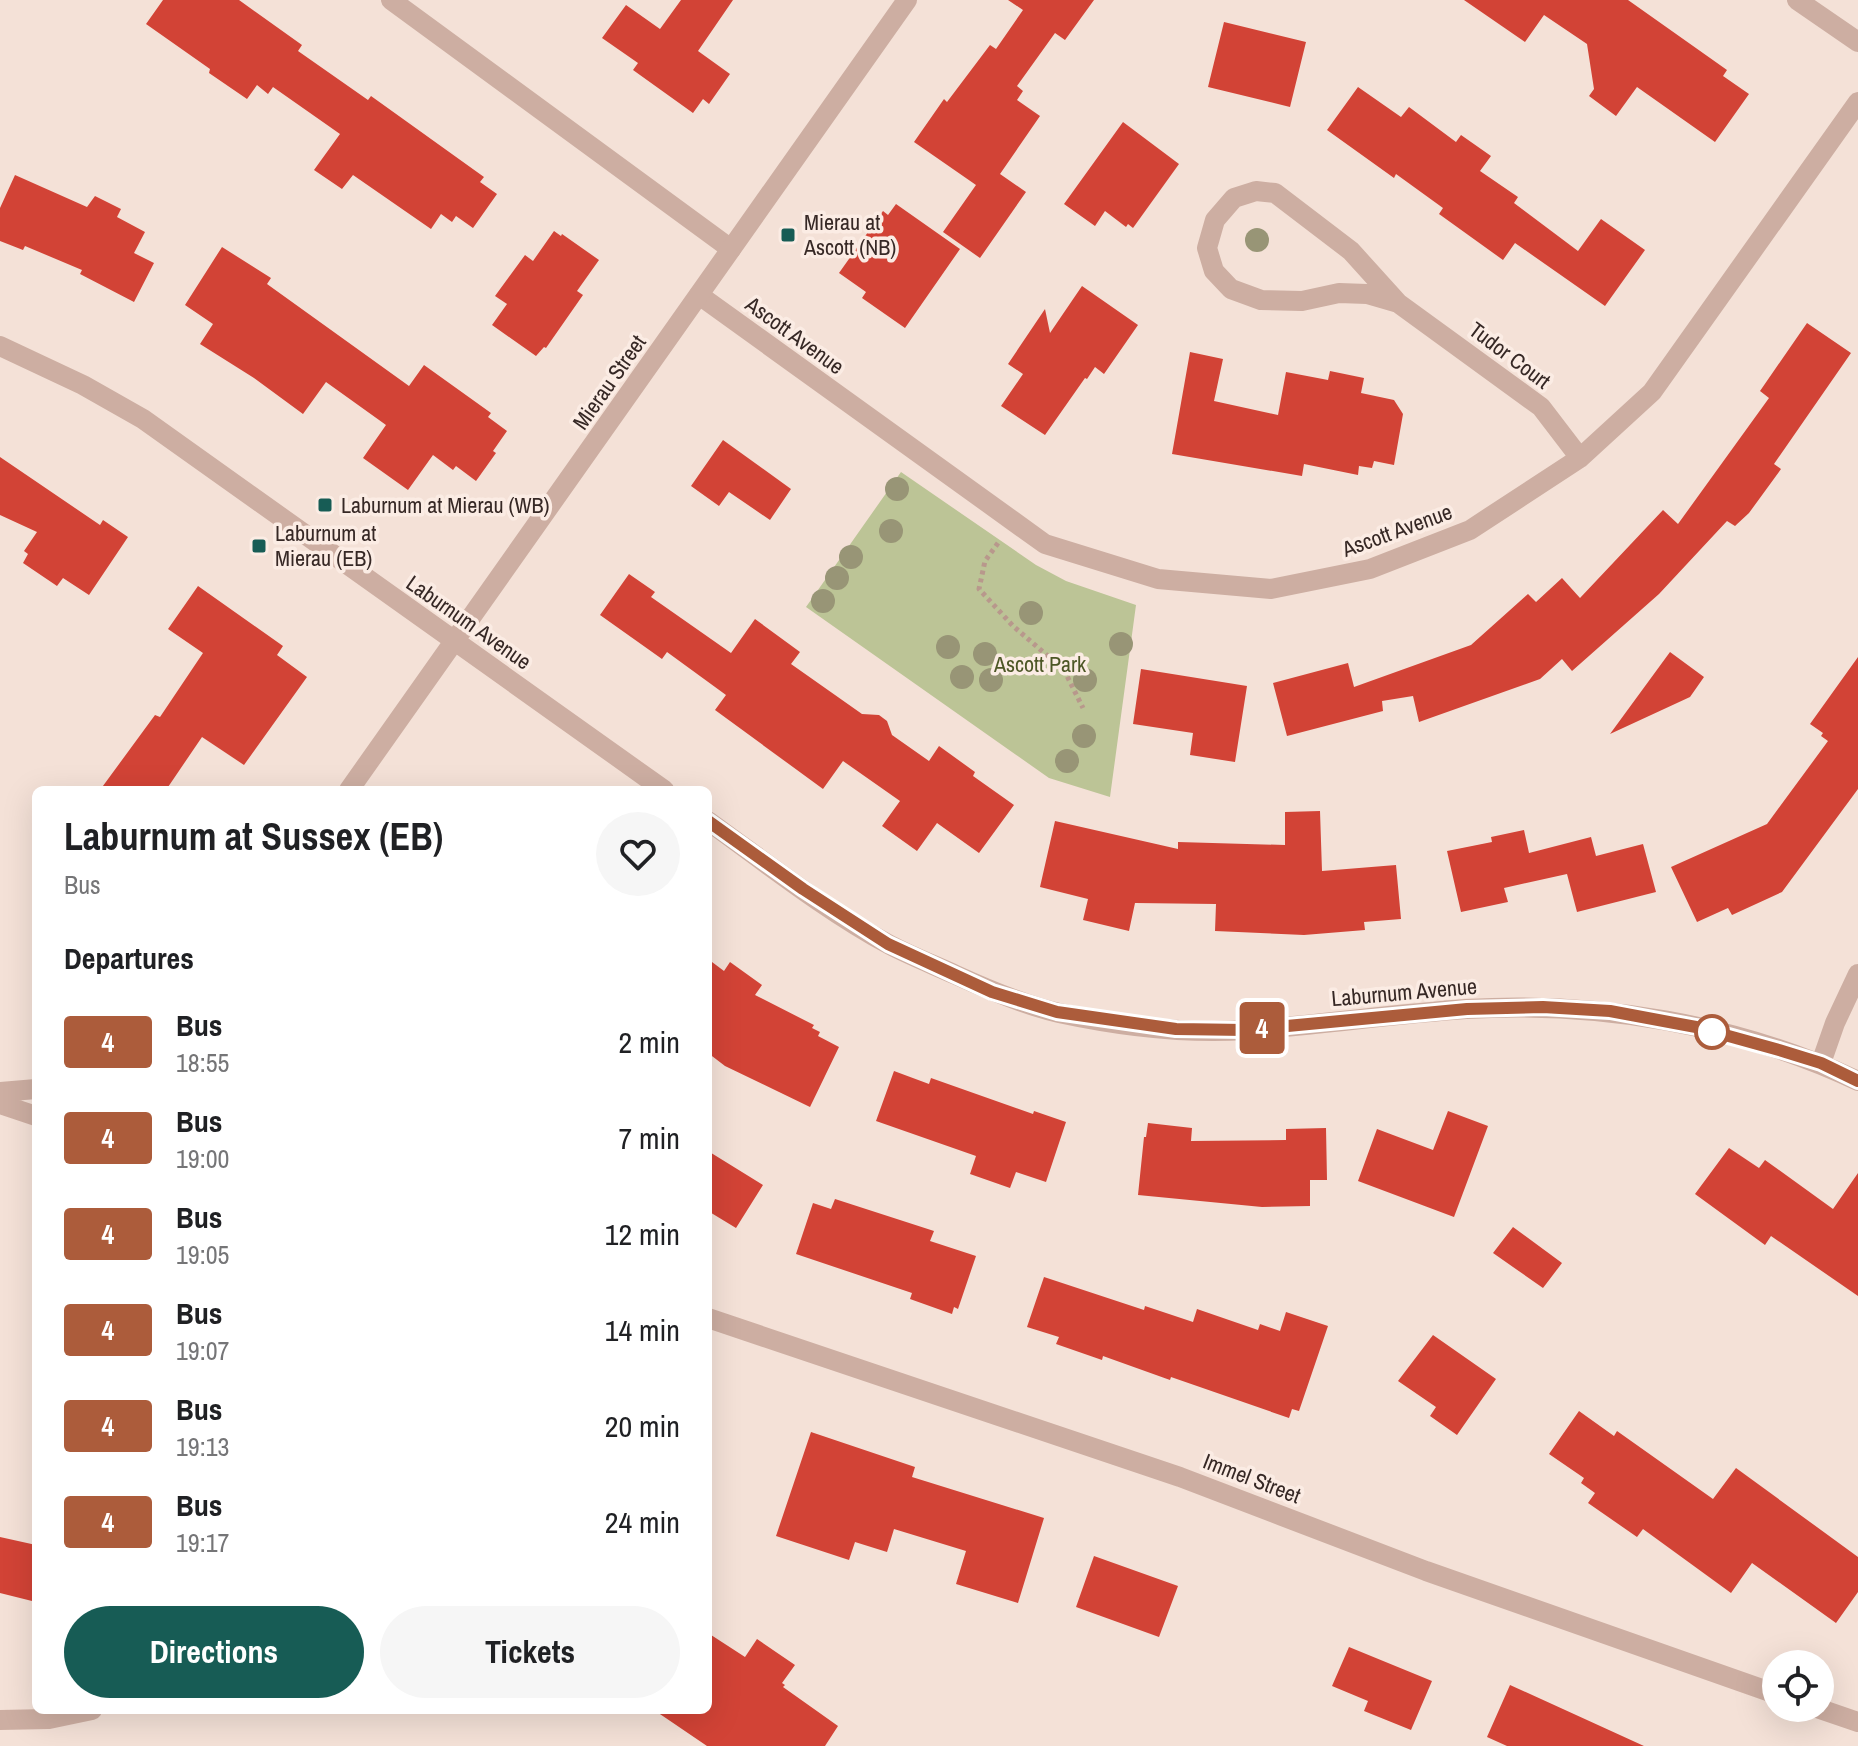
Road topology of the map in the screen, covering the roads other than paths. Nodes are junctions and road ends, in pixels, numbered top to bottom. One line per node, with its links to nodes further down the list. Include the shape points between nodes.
1 (391, 0): 6 (street)
2 (907, 0): 6 (street, Mierau Street)
3 (1797, 0): 4 (street)
4 (1858, 42)
5 (1858, 102): 12 (street, Ascott Avenue, via 1652,392)
6 (731, 249): 9 (street, Mierau Street)
7 (1351, 251): 8 (street, via 1351,276); 8 (street, Tudor Court, via 1275,193 1256,191 1234,198 1215,220 1207,248 1214,271 1231,289 1261,300 1302,301); 10 (street, Tudor Court)
8 (1339, 293): 10 (street, Tudor Court)
9 (699, 295): 12 (street, Ascott Avenue, via 1045,544 1158,579 1271,589 1370,569 1470,530); 13 (street, Mierau Street)
10 (1398, 303): 12 (street, Tudor Court, via 1541,407)
11 (0, 346): 13 (street, Laburnum Avenue, via 143,419)
12 (1580, 458)
13 (455, 640): 14 (street, Mierau Street); 15 (street, Laburnum Avenue)
14 (352, 786)
15 (658, 786)
16 (712, 824): 18 (street, Laburnum Avenue, via 888,944 992,992 1057,1012 1176,1029 1245,1030 1467,1009 1610,1011 1696,1027)
17 (1858, 974): 18 (street)
18 (1821, 1063): 19 (street, Laburnum Avenue)
19 (1858, 1081)
20 (32, 1089): 21 (street)
21 (0, 1092)
22 (0, 1104): 23 (street)
23 (32, 1115)
24 (712, 1319): 25 (street, Immel Street, via 1180,1477 1426,1571)
25 (1762, 1689)
26 (73, 1714): 28 (street)
27 (1834, 1714): 29 (street)
28 (0, 1720)
29 (1858, 1722)

